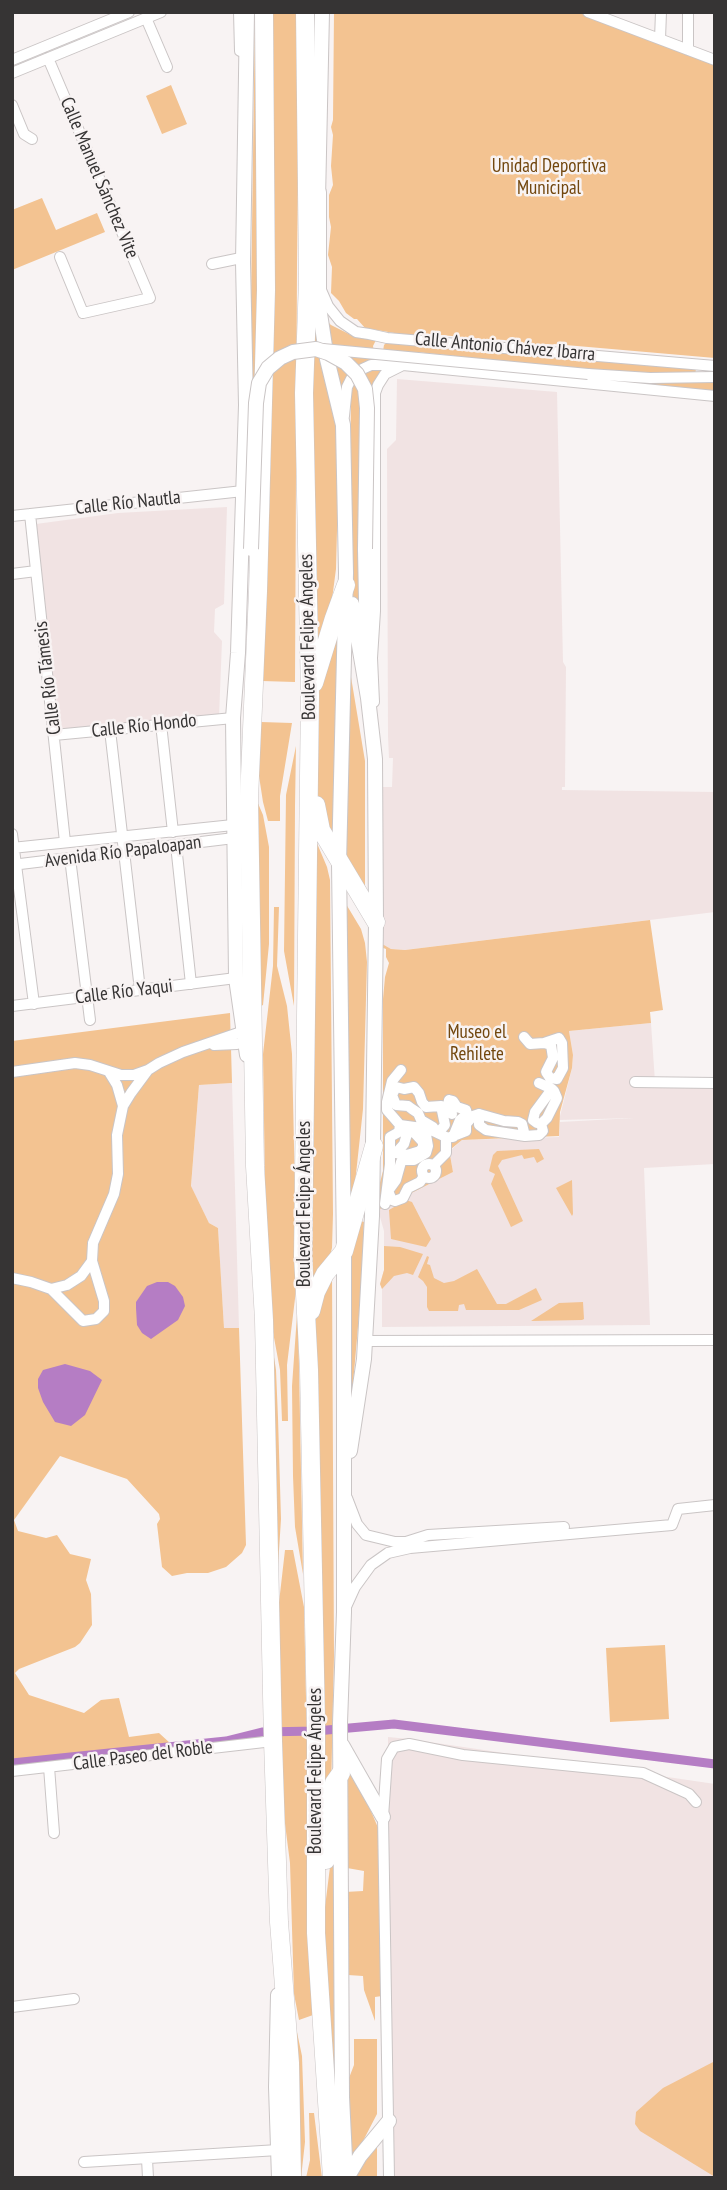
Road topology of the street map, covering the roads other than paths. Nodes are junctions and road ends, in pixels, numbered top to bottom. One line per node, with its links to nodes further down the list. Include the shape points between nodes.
1 (129, 12): 14 (street)
2 (161, 12): 11 (street)
3 (239, 12): 20 (street)
4 (247, 12): 26 (main road, Boulevard Felipe Ángeles)
5 (264, 12): 44 (highway, Boulevard Felipe Ángeles, via 267,290)
6 (305, 12): 24 (highway, Boulevard Felipe Ángeles)
7 (322, 12): 23 (main road, Boulevard Felipe Ángeles)
8 (588, 12): 12 (street)
9 (661, 12): 12 (street)
10 (688, 12): 13 (street)
11 (146, 18): 15 (street); 18 (street)
12 (660, 39): 13 (street)
13 (688, 50): 16 (street)
14 (17, 58): 17 (street)
15 (48, 58): 17 (street); 25 (street, Calle Manuel Sánchez Vite, via 150,298 83,313)
16 (715, 60)
17 (27, 67): 19 (street)
18 (167, 67)
19 (12, 73)
20 (241, 95)
21 (12, 106): 22 (street, via 24,134)
22 (32, 139)
23 (319, 192): 24 (main road, Boulevard Felipe Ángeles); 28 (main road)
24 (308, 230): 46 (highway, Boulevard Felipe Ángeles, via 304,393)
25 (60, 257)
26 (243, 261): 27 (street); 37 (main road, Boulevard Felipe Ángeles)
27 (212, 264)
28 (320, 286): 29 (street, Calle Antonio Chávez Ibarra, via 340,321 356,331); 36 (main road, via 320,321)
29 (387, 338): 31 (street, via 377,350); 33 (street, Calle Antonio Chávez Ibarra)
30 (316, 349): 34 (street, bridge, via 588,374); 40 (main road, bridge, via 280,358 259,383); 47 (main road, bridge, via 346,363 365,389)
31 (387, 365): 32 (street, Calle Antonio Chávez Ibarra); 36 (street, Calle Antonio Chávez Ibarra, via 371,365 351,379)
32 (403, 365): 35 (street, Calle Antonio Chávez Ibarra); 53 (street, via 385,374 376,393)
33 (715, 366)
34 (715, 377)
35 (715, 396)
36 (343, 425): 43 (main road)
37 (243, 491): 38 (street, Calle Río Nautla); 45 (main road, Boulevard Felipe Ángeles)
38 (30, 514): 39 (street, Calle Río Nautla); 41 (street, Calle Río Támesis)
39 (12, 516)
40 (250, 556): 44 (main road); 45 (main road)
41 (36, 571): 42 (street); 51 (street, Calle Río Támesis)
42 (12, 574)
43 (346, 579): 46 (highway); 47 (main road); 63 (main road)
44 (258, 591): 73 (highway, Boulevard Felipe Ángeles, via 249,799)
45 (238, 653): 48 (main road, Boulevard Felipe Ángeles)
46 (310, 696): 52 (highway, Boulevard Felipe Ángeles)
47 (368, 698): 53 (main road)
48 (233, 718): 49 (street, Calle Río Hondo); 55 (main road, Boulevard Felipe Ángeles)
49 (161, 724): 50 (street, Calle Río Hondo); 54 (street)
50 (110, 730): 51 (street, Calle Río Hondo); 57 (street)
51 (54, 735): 58 (street, Calle Río Támesis)
52 (309, 737): 63 (highway, via 317,814); 93 (highway, Boulevard Felipe Ángeles, via 303,1256)
53 (375, 758): 65 (main road)
54 (173, 832): 55 (street, Avenida Río Papaloapan); 57 (street, Avenida Río Papaloapan)
55 (234, 832): 59 (street, Avenida Río Papaloapan); 66 (main road, Boulevard Felipe Ángeles)
56 (12, 834): 60 (street)
57 (122, 838): 58 (street, Avenida Río Papaloapan); 61 (street)
58 (65, 842): 60 (street, Avenida Río Papaloapan)
59 (176, 845): 61 (street, Avenida Río Papaloapan); 67 (street)
60 (13, 848): 64 (street)
61 (123, 852): 62 (street, Avenida Río Papaloapan); 68 (street)
62 (70, 858): 64 (street, Avenida Río Papaloapan); 69 (street)
63 (339, 863): 65 (highway); 87 (main road)
64 (14, 864): 70 (street)
65 (376, 922): 85 (main road)
66 (236, 978): 67 (street, Calle Río Yaqui); 73 (main road, Boulevard Felipe Ángeles)
67 (191, 984): 68 (street, Calle Río Yaqui)
68 (140, 990): 69 (street, Calle Río Yaqui)
69 (87, 997): 70 (street, Calle Río Yaqui); 72 (street)
70 (34, 1004): 71 (street, Calle Río Yaqui)
71 (12, 1006)
72 (90, 1020)
73 (248, 1035): 75 (street, via 183,1052); 98 (highway, Boulevard Felipe Ángeles, via 264,1341)
74 (524, 1037): 84 (street, via 530,1044 545,1040 553,1049 546,1084 557,1098 541,1124 543,1132 525,1136 518,1122 479,1114 466,1124 466,1131)
75 (148, 1070): 78 (street, via 134,1075); 81 (street)
76 (401, 1070): 83 (street, via 392,1081 387,1102 387,1110)
77 (12, 1072): 78 (street, via 75,1063)
78 (109, 1072): 81 (street)
79 (635, 1082): 80 (street)
80 (715, 1083)
81 (123, 1106): 88 (street, via 117,1135 118,1174 93,1243)
82 (452, 1114): 84 (street, via 447,1111 449,1100 467,1114)
83 (400, 1125): 84 (street); 86 (street, via 399,1132 390,1137)
84 (432, 1132): 84 (street, via 445,1125 441,1107 426,1107 414,1087 396,1087 392,1095 396,1105 418,1113 433,1127); 84 (street, via 426,1153 401,1162 388,1191 395,1201 424,1176 434,1177 434,1166 446,1153)
85 (374, 1146): 87 (highway); 92 (main road)
86 (385, 1203)
87 (344, 1251): 93 (highway, via 316,1292); 94 (main road)
88 (92, 1261): 90 (street, via 81,1276); 90 (street, via 104,1301 104,1311 96,1319 83,1321)
89 (12, 1278): 90 (street)
90 (51, 1289)
91 (715, 1340): 92 (street)
92 (365, 1341): 94 (main road)
93 (309, 1370): 106 (highway, Boulevard Felipe Ángeles)
94 (344, 1480): 96 (street, via 357,1524 366,1535 383,1541); 97 (main road, Boulevard Felipe Ángeles)
95 (715, 1505): 96 (street, via 678,1509 673,1525)
96 (578, 1529): 97 (street, via 388,1553 371,1565)
97 (344, 1612): 99 (main road, Boulevard Felipe Ángeles)
98 (273, 1734): 100 (street, Calle Paseo del Roble); 107 (highway, Boulevard Felipe Ángeles)
99 (341, 1742): 102 (main road, Boulevard Felipe Ángeles); 104 (main road)
100 (49, 1768): 101 (street, Calle Paseo del Roble); 105 (street)
101 (12, 1771)
102 (341, 1773): 106 (highway, via 334,1783); 117 (main road, Boulevard Felipe Ángeles, via 342,2097)
103 (696, 1802): 104 (street, via 690,1794 643,1773 463,1755 409,1744 394,1747 387,1759)
104 (383, 1817): 110 (street)
105 (54, 1833)
106 (316, 1933): 116 (highway, Boulevard Felipe Ángeles)
107 (281, 1955): 111 (main road, Boulevard Felipe Ángeles); 114 (highway, Boulevard Felipe Ángeles, via 290,2063)
108 (74, 1998): 109 (street)
109 (12, 2007)
110 (389, 2121): 117 (main road); 118 (street)
111 (278, 2150): 112 (street); 114 (main road, Boulevard Felipe Ángeles)
112 (148, 2159): 113 (street); 115 (street)
113 (84, 2162)
114 (288, 2175)
115 (148, 2178)
116 (332, 2178)
117 (347, 2178)
118 (389, 2178)

